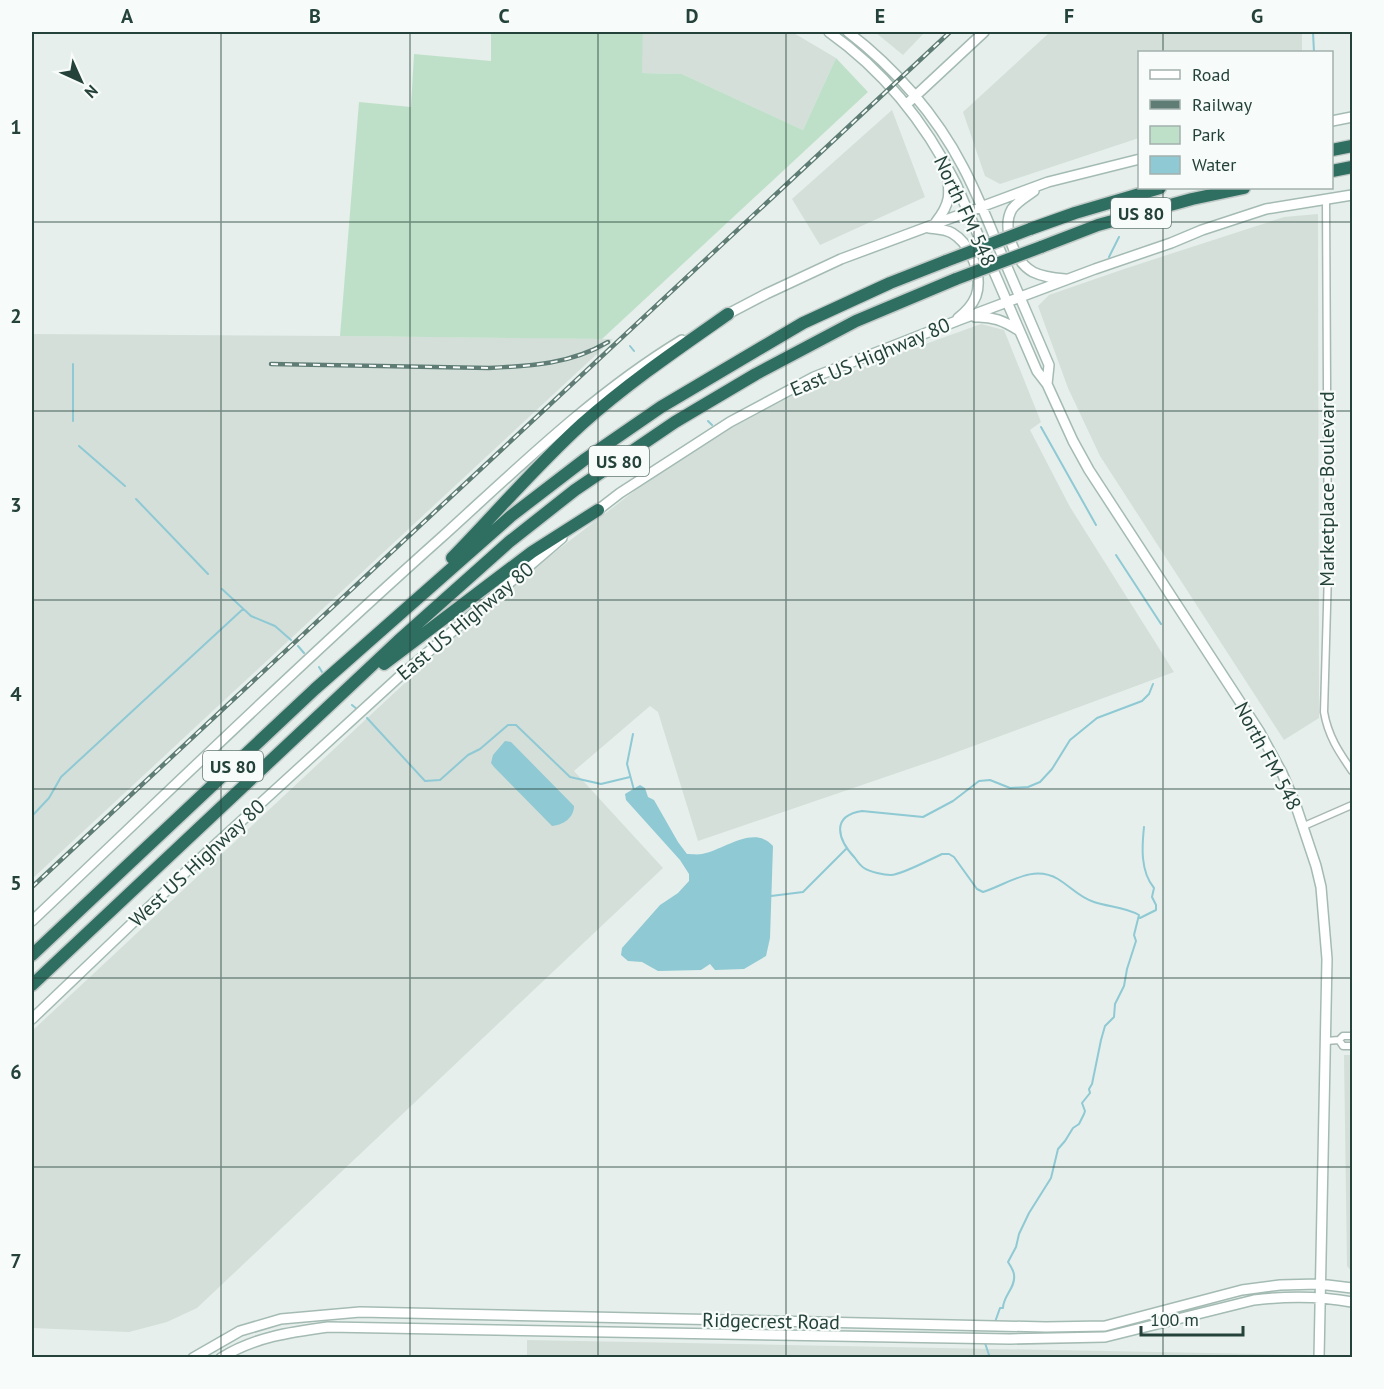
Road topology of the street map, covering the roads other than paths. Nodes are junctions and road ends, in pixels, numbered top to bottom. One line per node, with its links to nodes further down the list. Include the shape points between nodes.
1 (829, 32): 5 (main road, North FM 548, via 868,63)
2 (848, 32): 4 (main road, North FM 548)
3 (984, 32): 4 (main road)
4 (915, 96): 5 (main road); 19 (main road, North FM 548, via 958,157)
5 (906, 105): 11 (main road, North FM 548)
6 (1353, 117): 7 (main road)
7 (1333, 121)
8 (1353, 146): 9 (highway)
9 (1333, 150)
10 (1138, 160): 14 (main road)
11 (946, 166): 20 (main road, North FM 548); 21 (main road, via 949,200)
12 (1353, 167): 13 (highway)
13 (1333, 171)
14 (1048, 182): 19 (main road); 23 (main road, via 1016,205 1008,219 1009,234 1026,267 1041,275)
15 (1157, 189): 32 (highway, US 80, bridge, via 1030,229 890,283 803,323 661,407 584,460)
16 (1239, 189): 34 (highway, US 80, bridge, via 1098,225 956,279 856,321 756,374 675,422 575,490 509,542)
17 (1353, 195): 18 (main road, East US Highway 80)
18 (1326, 199): 23 (main road, East US Highway 80, via 1244,216); 35 (street, Marketplace Boulevard, via 1328,572 1324,712 1327,729)
19 (981, 206): 20 (main road); 24 (main road, North FM 548)
20 (968, 212): 21 (main road); 25 (main road, North FM 548)
21 (935, 224): 22 (main road)
22 (925, 228): 26 (main road, via 807,273); 28 (main road, via 956,236 975,267 976,296 968,310)
23 (1067, 279): 24 (main road, East US Highway 80)
24 (1020, 297): 25 (main road, East US Highway 80); 30 (main road, North FM 548, via 1049,365)
25 (1006, 302): 27 (main road, East US Highway 80); 29 (main road, North FM 548)
26 (728, 314): 32 (highway, via 633,382 583,424 447,563); 38 (main road, via 663,352 537,450)
27 (967, 317): 28 (main road, East US Highway 80); 29 (main road, via 987,316)
28 (951, 323): 31 (main road, East US Highway 80, via 778,395)
29 (1019, 330): 30 (main road, North FM 548)
30 (1047, 384): 37 (main road, North FM 548, via 1089,470 1266,743)
31 (598, 510): 33 (main road, East US Highway 80); 34 (highway, via 532,552)
32 (436, 581): 39 (highway, US 80)
33 (365, 708): 41 (main road, West US Highway 80)
34 (326, 709): 40 (highway, US 80)
35 (1353, 771)
36 (1353, 805): 37 (street)
37 (1304, 826): 44 (main road, North FM 548, via 1321,887 1327,959)
38 (32, 921)
39 (32, 955)
40 (32, 985)
41 (32, 1019)
42 (1353, 1036): 43 (street)
43 (1339, 1040): 44 (street); 45 (street, via 1343,1046)
44 (1326, 1041): 46 (main road, North FM 548)
45 (1353, 1046)
46 (1319, 1284): 47 (main road, Ridgecrest Road); 48 (main road, North FM 548); 50 (main road, Ridgecrest Road, via 1242,1290 1105,1326 360,1312 281,1319 240,1331)
47 (1353, 1288)
48 (1319, 1298): 49 (main road, Ridgecrest Road); 51 (main road, Ridgecrest Road, via 1279,1297 1238,1303 1105,1336 1003,1339 328,1327 279,1333); 52 (main road, North FM 548)
49 (1353, 1302)
50 (193, 1358)
51 (221, 1358)
52 (1319, 1358)

